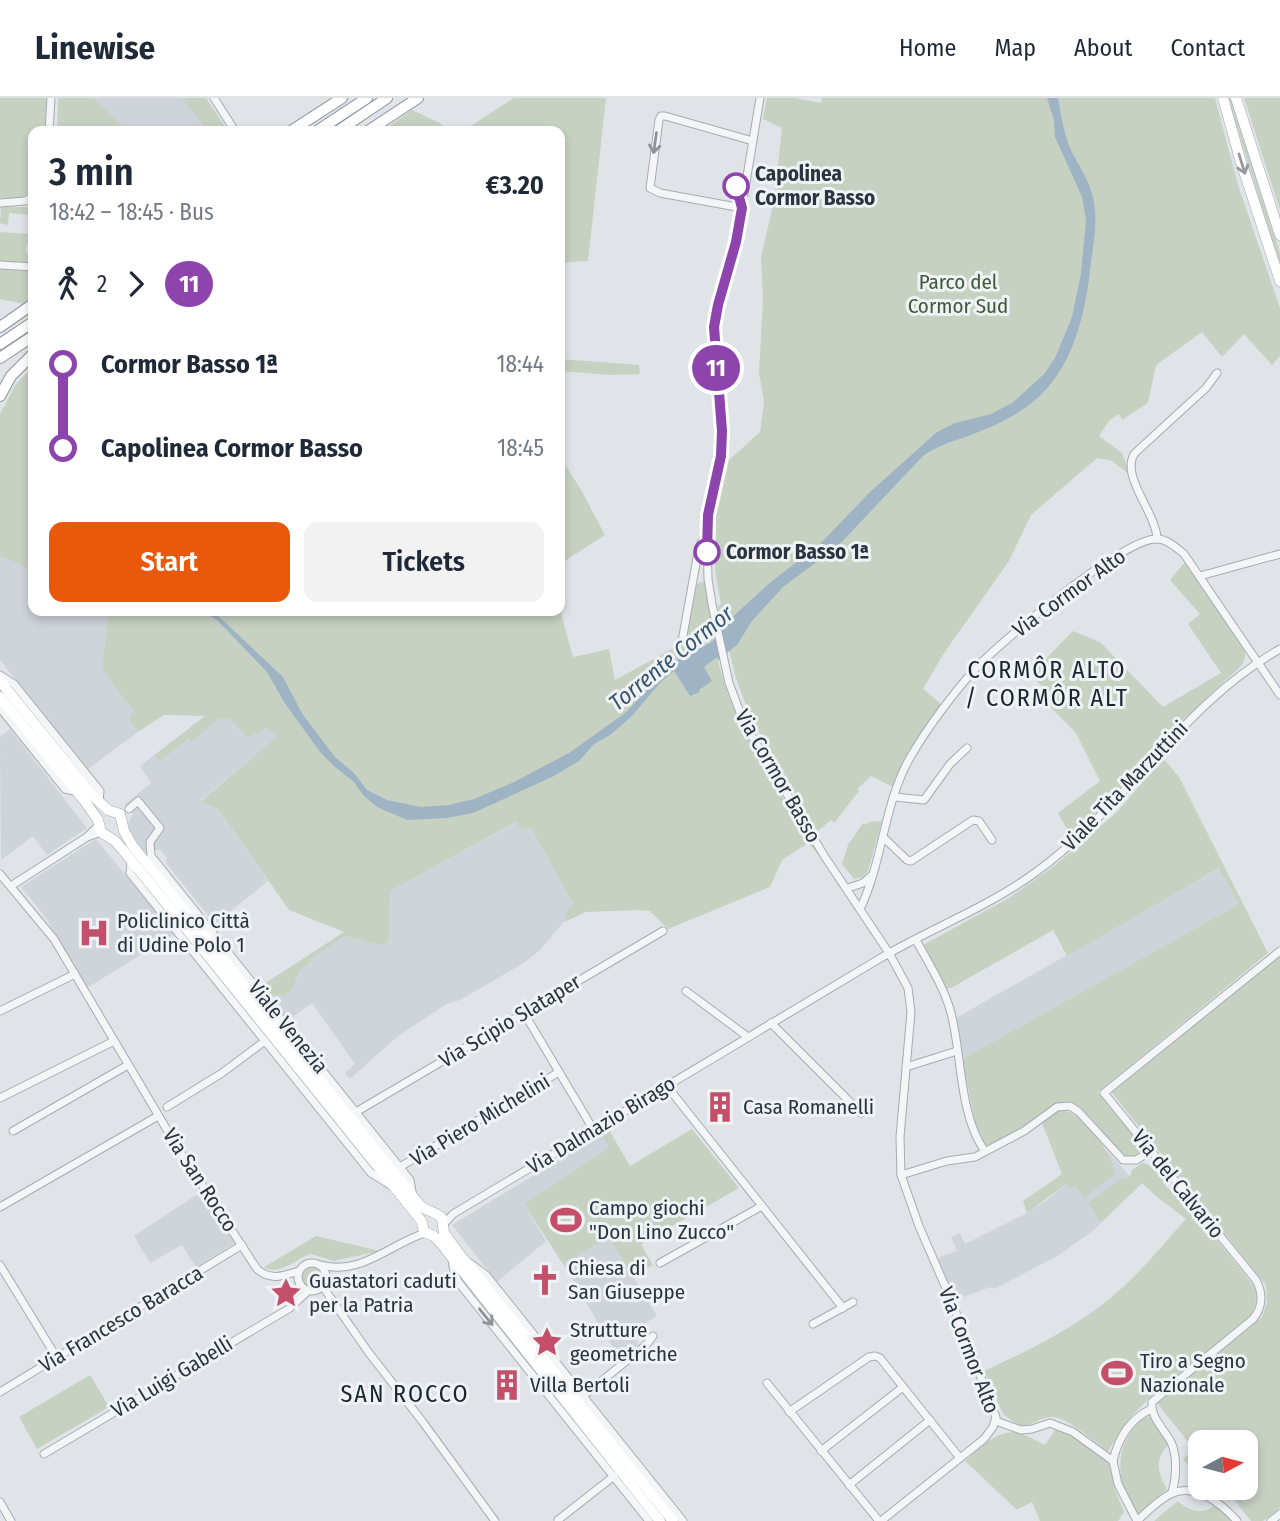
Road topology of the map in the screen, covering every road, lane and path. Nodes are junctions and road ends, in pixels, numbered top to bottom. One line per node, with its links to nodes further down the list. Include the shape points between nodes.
1 (51, 98): 10 (street)
2 (214, 98): 11 (street)
3 (342, 98): 12 (highway)
4 (367, 98): 13 (highway)
5 (387, 98): 14 (highway)
6 (418, 98): 15 (highway)
7 (761, 98): 16 (street, Via Cormor Basso)
8 (1223, 98): 23 (main road, one-way to 23)
9 (1236, 98): 20 (main road)
10 (49, 126)
11 (232, 126)
12 (299, 126)
13 (325, 126)
14 (345, 126)
15 (376, 126)
16 (753, 141): 19 (street, Via Cormor Basso); 19 (street, one-way to 19, via 665,116 659,120 650,188)
17 (28, 200): 18 (street)
18 (0, 203)
19 (742, 208): 35 (street, Via Cormor Basso, via 715,315 722,431)
20 (1280, 235)
21 (0, 265): 22 (street)
22 (28, 267)
23 (1280, 281)
24 (28, 307): 26 (highway)
25 (28, 325): 28 (highway)
26 (0, 327)
27 (28, 339): 30 (highway)
28 (3, 342)
29 (28, 356): 33 (highway)
30 (0, 358)
31 (28, 358): 34 (highway)
32 (1217, 373): 36 (street, via 1130,460)
33 (0, 376)
34 (0, 396)
35 (707, 533): 39 (street, Via Cormor Basso, via 699,547); 61 (street, Via Cormor Basso, via 712,604 739,711)
36 (1157, 539): 38 (street, via 1178,549); 49 (street, Via Cormor Alto, via 1141,543 1099,568 1020,626 978,666 914,751)
37 (1280, 554): 38 (street)
38 (1200, 576): 41 (street)
39 (682, 641)
40 (1280, 649): 41 (street, Viale Tita Marzuttini)
41 (1258, 662): 44 (street); 64 (street, Viale Tita Marzuttini, via 1196,713 1099,820 1059,855 999,897)
42 (0, 675): 50 (street, Viale Venezia, via 14,684 100,791)
43 (0, 681): 50 (main road, Viale Venezia)
44 (1280, 695)
45 (0, 697): 48 (main road, Viale Venezia)
46 (0, 708): 48 (street, Viale Venezia, via 65,789)
47 (967, 748): 49 (street, via 925,800)
48 (78, 792): 54 (main road, Viale Venezia)
49 (895, 797): 55 (street, Via Cormor Alto)
50 (99, 802): 52 (main road, Viale Venezia)
51 (129, 809): 52 (street, Viale Venezia); 53 (street, Viale Venezia); 82 (street, Viale Venezia, via 138,802 160,828 150,842 151,856)
52 (112, 810): 53 (main road, Viale Venezia); 54 (main road, via 103,812)
53 (123, 824): 54 (main road, via 117,834); 92 (main road, Viale Venezia, via 137,851)
54 (101, 828): 57 (main road, Viale Venezia); 60 (street)
55 (883, 837): 56 (street, via 911,862 973,820 979,821); 59 (street, Via Cormor Alto)
56 (992, 840)
57 (131, 860): 74 (street, Viale Venezia, via 130,873); 91 (main road, Viale Venezia)
58 (0, 874): 60 (street, Via San Rocco)
59 (873, 874): 61 (street); 62 (street, Via Cormor Alto)
60 (11, 886): 67 (street, Via San Rocco, via 47,929)
61 (848, 888): 62 (street, Via Cormor Alto)
62 (861, 907): 66 (street, Via Cormor Alto)
63 (663, 931): 70 (street, Via Scipio Slataper)
64 (916, 940): 66 (street, Viale Tita Marzuttini); 75 (street, via 944,992)
65 (1280, 951): 88 (street, Via del Calvario, via 1104,1093)
66 (890, 953): 71 (street, Via Dalmazio Birago); 77 (street, Via Cormor Alto, via 910,1000)
67 (75, 974): 69 (street); 73 (street, Via San Rocco)
68 (686, 991): 72 (street)
69 (0, 1011)
70 (524, 1013): 78 (street); 82 (street, Via Scipio Slataper)
71 (771, 1023): 72 (street, Via Dalmazio Birago); 83 (street)
72 (748, 1037): 79 (street, Via Dalmazio Birago)
73 (114, 1041): 76 (street, Via San Rocco); 80 (street)
74 (265, 1041): 81 (street); 91 (street, Viale Venezia, via 371,1173)
75 (957, 1051): 77 (street); 87 (street, via 972,1121)
76 (128, 1065): 84 (street, Via San Rocco); 86 (street)
77 (906, 1067): 90 (street, Via Cormor Alto)
78 (559, 1072): 85 (street); 89 (street, Via Piero Michelini)
79 (666, 1085): 85 (street, Via Dalmazio Birago); 93 (street)
80 (0, 1098)
81 (167, 1107)
82 (356, 1112): 89 (street, Viale Venezia)
83 (861, 1112)
84 (158, 1116): 94 (street); 97 (street, Via San Rocco)
85 (593, 1129): 95 (street, Via Dalmazio Birago)
86 (13, 1131)
87 (984, 1150): 88 (street, via 1067,1105 1123,1160 1136,1160); 90 (street, via 975,1157)
88 (1151, 1151): 115 (street, Via del Calvario, via 1256,1280 1261,1297 1254,1319 1155,1397)
89 (400, 1167): 92 (street, Viale Venezia, via 410,1180)
90 (901, 1175): 118 (street, Via Cormor Alto)
91 (397, 1190): 96 (main road, Viale Venezia)
92 (413, 1197): 95 (main road, Viale Venezia)
93 (762, 1206): 100 (street); 107 (street)
94 (0, 1207)
95 (440, 1221): 96 (main road); 96 (main road); 99 (main road, Viale Venezia)
96 (426, 1230): 98 (main road, Viale Venezia); 103 (street, via 379,1257)
97 (242, 1245): 104 (street, Via San Rocco, via 262,1273); 110 (street, Via Francesco Baracca)
98 (452, 1259): 123 (street, Viale Venezia, one-way to 123, via 459,1283); 132 (main road, Viale Venezia)
99 (464, 1259): 114 (street, Viale Venezia, via 486,1275); 133 (main road, Viale Venezia)
100 (660, 1263)
101 (0, 1265): 110 (street)
102 (321, 1265): 103 (street); 104 (street, via 309,1263); 105 (street, via 326,1272)
103 (339, 1269): 105 (street)
104 (302, 1282): 105 (street); 120 (street, Via Luigi Gabelli, via 299,1299 290,1308)
105 (323, 1285): 129 (street)
106 (853, 1302): 107 (street)
107 (843, 1308): 108 (street)
108 (813, 1324)
109 (653, 1336): 114 (street)
110 (57, 1358): 113 (street, Via Francesco Baracca)
111 (767, 1383): 116 (street)
112 (903, 1387): 116 (street, via 880,1358 869,1357); 117 (street); 119 (street)
113 (0, 1392)
114 (583, 1396): 134 (street, Viale Venezia)
115 (1151, 1409): 122 (street, Via del Calvario, via 1133,1422); 125 (street, via 1171,1442)
116 (789, 1412): 119 (street)
117 (930, 1420): 121 (street); 124 (street)
118 (996, 1421): 121 (street, Via Cormor Alto, via 984,1439); 122 (street, via 1025,1430 1059,1425)
119 (821, 1451): 124 (street)
120 (44, 1454)
121 (960, 1458): 135 (street, Via Cormor Alto)
122 (1112, 1461): 136 (street)
123 (614, 1476): 130 (street); 131 (street, Viale Venezia)
124 (849, 1485): 135 (street)
125 (1172, 1493): 136 (street); 137 (street, via 1196,1493 1219,1503)
126 (0, 1502): 128 (street)
127 (1280, 1514): 138 (street)
128 (12, 1521)
129 (495, 1521)
130 (559, 1521)
131 (649, 1521)
132 (660, 1521)
133 (673, 1521)
134 (683, 1521)
135 (880, 1521)
136 (1137, 1521)
137 (1237, 1521)
138 (1271, 1521)

